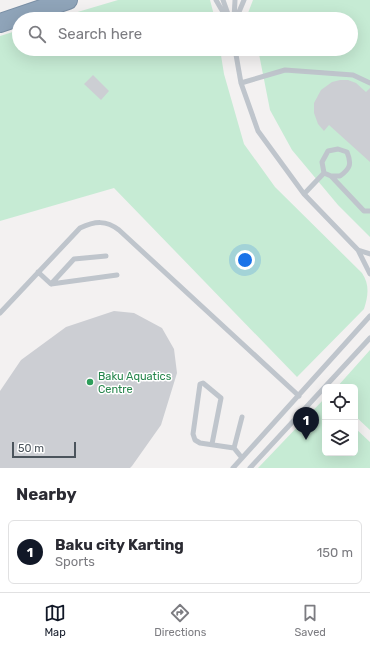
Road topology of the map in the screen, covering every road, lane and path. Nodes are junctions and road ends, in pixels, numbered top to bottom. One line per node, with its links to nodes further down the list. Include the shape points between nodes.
1 (68, 0): 6 (highway)
2 (216, 0): 7 (lane)
3 (223, 0): 8 (lane)
4 (235, 0): 9 (lane)
5 (244, 0): 10 (lane)
6 (33, 12)
7 (224, 12)
8 (227, 12)
9 (235, 12)
10 (238, 12)
11 (12, 19): 12 (highway)
12 (0, 23)
13 (236, 56): 14 (lane)
14 (240, 83): 15 (lane, via 285,70 353,75); 18 (lane, via 258,131)
15 (370, 83)
16 (324, 173): 17 (lane); 17 (lane, via 322,162 328,151 338,149 348,152 351,161 348,170 340,176); 18 (lane)
17 (331, 176): 19 (lane, via 364,211)
18 (304, 194): 20 (lane)
19 (370, 212)
20 (358, 250): 21 (lane); 25 (lane)
21 (370, 254)
22 (106, 256): 26 (lane, via 74,260)
23 (38, 272): 26 (lane); 27 (lane); 30 (lane, via 80,228 97,222 113,226)
24 (117, 274): 26 (lane)
25 (370, 274)
26 (51, 284)
27 (0, 313)
28 (370, 316): 30 (lane)
29 (370, 338): 36 (lane)
30 (299, 396): 34 (lane)
31 (242, 417): 33 (lane)
32 (212, 444): 32 (lane, via 200,443 195,440 193,434 200,384 203,383 221,398); 33 (lane)
33 (234, 448): 34 (lane)
34 (242, 458): 35 (lane)
35 (232, 468)
36 (250, 468)

